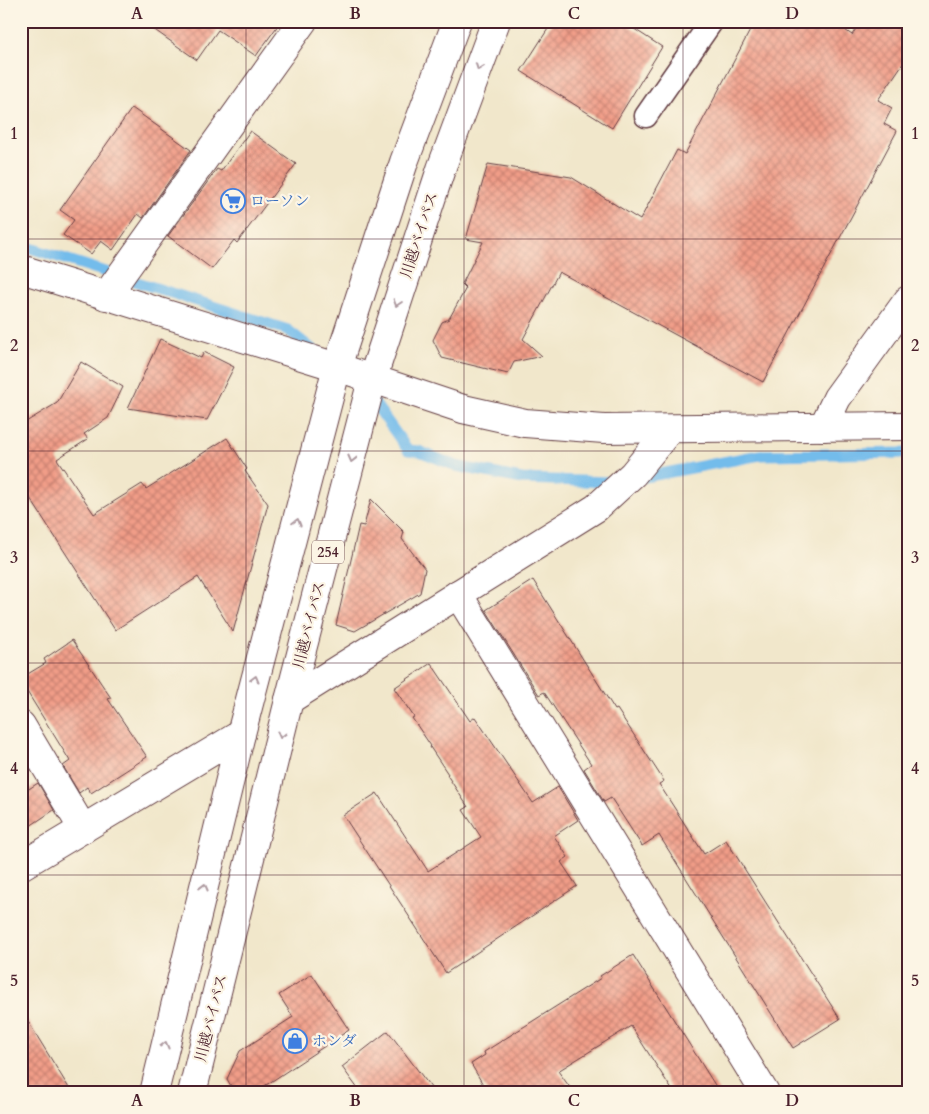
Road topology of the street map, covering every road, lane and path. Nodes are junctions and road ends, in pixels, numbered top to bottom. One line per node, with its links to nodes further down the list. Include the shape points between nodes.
1 (303, 21): 7 (main road)
2 (456, 21): 9 (main road, 254, via 404,162)
3 (496, 21): 10 (main road, 川越バイパス / 254, one-way to 10, via 441,169)
4 (712, 21): 5 (lane)
5 (646, 116)
6 (21, 269): 7 (main road)
7 (106, 296): 9 (main road)
8 (908, 300): 12 (main road, via 837,398)
9 (337, 367): 10 (main road); 17 (main road, 254, one-way to 9)
10 (372, 380): 13 (main road, via 463,409 526,422 604,429); 15 (main road, 川越バイパス / 254, one-way to 15)
11 (908, 426): 12 (main road)
12 (823, 427): 13 (main road)
13 (670, 429): 14 (main road, via 633,474 596,508)
14 (458, 594): 15 (main road); 22 (main road)
15 (289, 700): 21 (main road, 川越バイパス / 254, one-way to 21)
16 (21, 725): 18 (main road)
17 (241, 734): 18 (main road); 20 (main road, 254, one-way to 17)
18 (83, 829): 19 (main road)
19 (21, 866)
20 (154, 1093)
21 (192, 1093)
22 (765, 1093)

